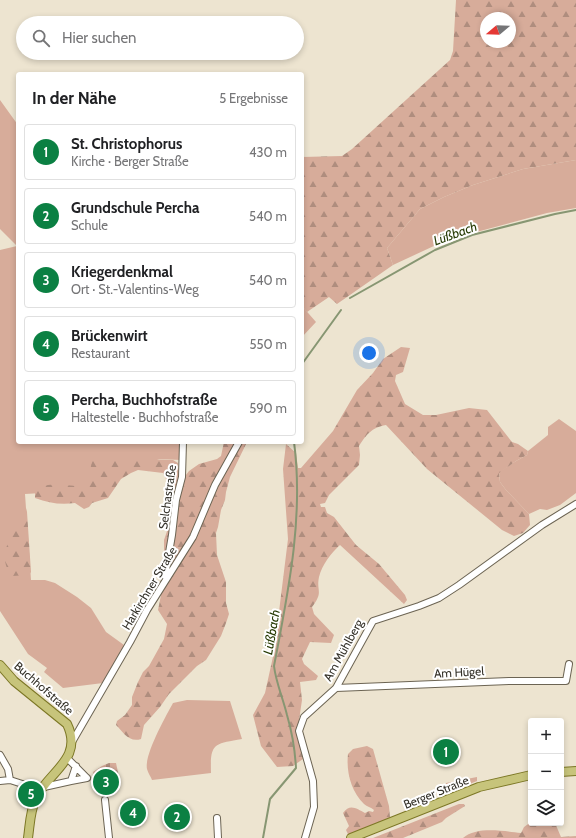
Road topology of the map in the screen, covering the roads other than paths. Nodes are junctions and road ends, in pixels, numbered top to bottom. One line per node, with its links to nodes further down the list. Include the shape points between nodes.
1 (183, 444): 4 (street, Selchastraße, via 182,478 176,500)
2 (239, 444): 4 (street, Harkirchner Straße, via 215,485 193,537)
3 (576, 504): 7 (street, Am Mühlberg, via 542,525 440,598 373,621)
4 (165, 580): 8 (street, Harkirchner Straße)
5 (568, 664): 7 (street, Am Hügel, via 566,681)
6 (0, 665): 8 (main road, Buchhofstraße, via 14,681 67,724)
7 (336, 688): 24 (street, Am Mühlberg, via 304,718 299,731 313,781 314,807)
8 (72, 742): 10 (main road)
9 (0, 755): 15 (street, via 8,769)
10 (67, 758): 11 (street); 18 (main road)
11 (76, 766): 16 (street); 16 (street, via 87,778)
12 (576, 771): 13 (main road)
13 (564, 772)
14 (528, 776): 25 (main road, Berger Straße, via 479,787)
15 (10, 780): 17 (street); 18 (street)
16 (71, 780): 18 (street)
17 (0, 781)
18 (42, 788): 21 (main road, via 30,812)
19 (105, 800): 22 (street)
20 (217, 818): 23 (street)
21 (28, 838)
22 (109, 838)
23 (218, 838)
24 (305, 838)
25 (351, 838)

